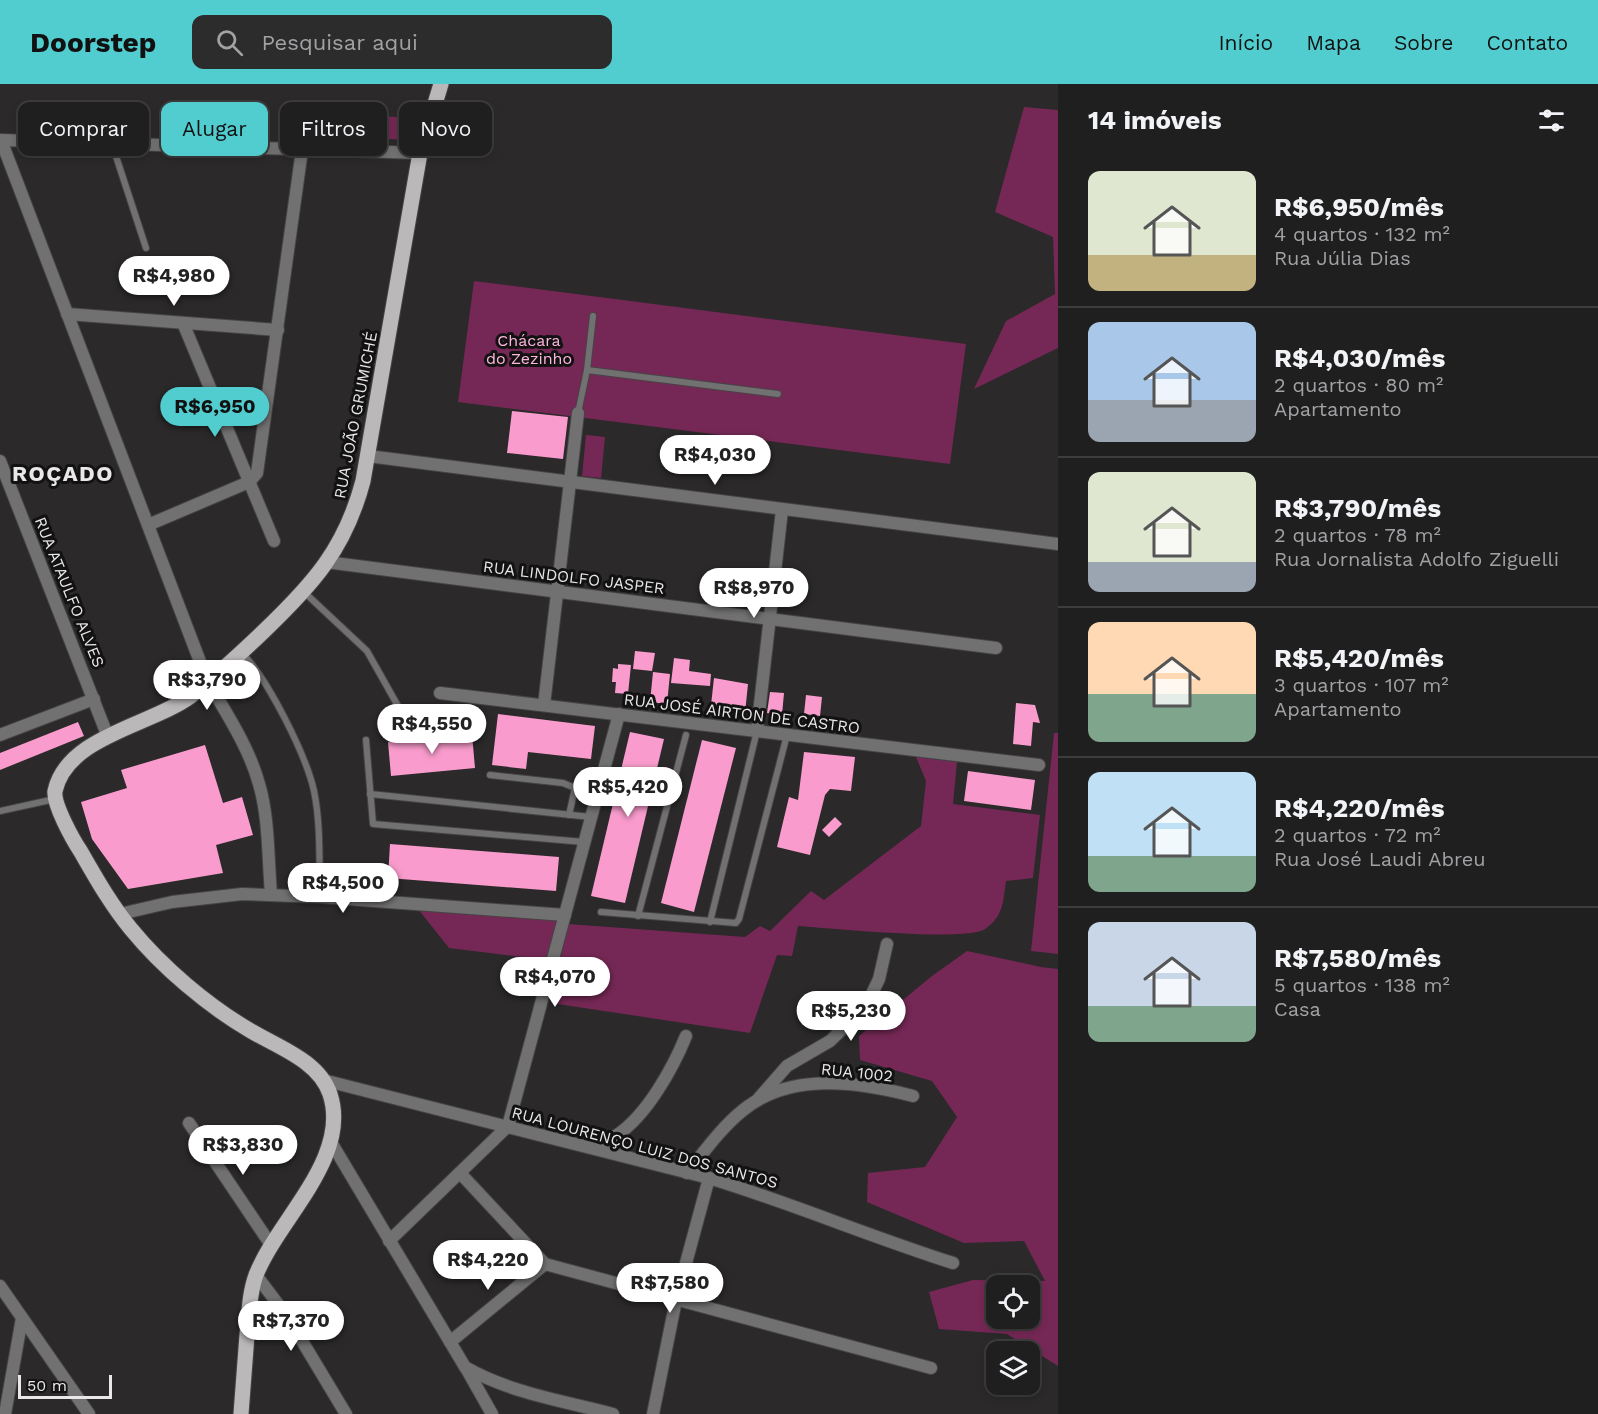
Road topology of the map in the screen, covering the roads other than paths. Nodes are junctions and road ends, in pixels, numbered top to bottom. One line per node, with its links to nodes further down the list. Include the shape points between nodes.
1 (441, 84): 2 (main road, RUA JOÃO GRUMICHÉ)
2 (436, 102)
3 (1, 140): 4 (street); 11 (street)
4 (18, 141)
5 (149, 145): 6 (street)
6 (280, 149)
7 (116, 156): 10 (lane)
8 (301, 156): 14 (street)
9 (419, 156): 18 (main road, RUA JOÃO GRUMICHÉ)
10 (146, 248)
11 (67, 314): 13 (street); 23 (street)
12 (593, 316): 15 (lane)
13 (183, 323): 14 (street); 20 (street)
14 (278, 330): 20 (street, via 260,463)
15 (587, 370): 16 (lane); 17 (lane)
16 (778, 394)
17 (578, 413): 21 (street)
18 (368, 456): 21 (street); 26 (main road, RUA JOÃO GRUMICHÉ, via 351,518)
19 (0, 461): 34 (street, RUA ATAULFO ALVES)
20 (249, 482): 23 (street); 24 (street)
21 (570, 482): 22 (street); 28 (street)
22 (782, 510): 25 (street); 29 (street)
23 (148, 525): 32 (street)
24 (274, 541)
25 (1058, 544)
26 (326, 562): 27 (main road, RUA JOÃO GRUMICHÉ); 28 (street, RUA LINDOLFO JASPER)
27 (304, 592): 31 (main road, RUA JOÃO GRUMICHÉ); 37 (lane, via 367,651)
28 (558, 592): 29 (street, RUA LINDOLFO JASPER); 35 (street)
29 (769, 619): 30 (street, RUA LINDOLFO JASPER); 38 (street)
30 (996, 648)
31 (242, 652): 32 (main road, RUA JOÃO GRUMICHÉ); 53 (lane, via 272,694 311,779)
32 (207, 680): 42 (main road, RUA JOÃO GRUMICHÉ, via 168,710); 52 (street, via 259,783)
33 (440, 693): 35 (street, RUA JOSÉ AIRTON DE CASTRO)
34 (94, 699): 39 (street); 42 (street, RUA ATAULFO ALVES)
35 (544, 705): 36 (street, RUA JOSÉ AIRTON DE CASTRO)
36 (618, 714): 38 (street, RUA JOSÉ AIRTON DE CASTRO); 50 (street)
37 (407, 722)
38 (757, 731): 41 (street, RUA JOSÉ AIRTON DE CASTRO); 58 (lane)
39 (0, 735)
40 (686, 735): 57 (lane)
41 (787, 735): 44 (street, RUA JOSÉ AIRTON DE CASTRO); 58 (lane, via 739,919 736,923)
42 (108, 737): 47 (main road, RUA JOÃO GRUMICHÉ, via 71,762)
43 (366, 740): 46 (lane)
44 (1039, 765)
45 (490, 775): 49 (lane, via 563,783 575,788)
46 (370, 794): 49 (lane); 51 (lane, via 373,824)
47 (55, 799): 48 (lane); 55 (main road, via 75,843)
48 (0, 811)
49 (569, 814): 50 (lane)
50 (591, 817): 51 (street)
51 (584, 843): 56 (street)
52 (271, 894): 53 (street); 55 (street, via 214,896)
53 (320, 897): 56 (street)
54 (601, 912): 57 (lane)
55 (120, 914): 61 (main road, via 151,951 220,1011 302,1060)
56 (565, 915): 65 (street)
57 (638, 916): 58 (lane)
58 (710, 922)
59 (887, 944): 63 (street, via 879,979 856,1016 830,1041 787,1066)
60 (686, 1036): 67 (street, via 667,1077 632,1121 611,1138)
61 (323, 1080): 65 (street, RUA LOURENÇO LUIZ DOS SANTOS); 66 (main road, via 333,1105)
62 (913, 1096): 63 (street, RUA 1002, via 876,1088 814,1083 780,1090)
63 (756, 1101): 69 (street, RUA 1002, via 732,1120)
64 (189, 1123): 72 (street)
65 (508, 1126): 67 (street, RUA LOURENÇO LUIZ DOS SANTOS); 68 (street)
66 (331, 1142): 71 (street); 72 (main road)
67 (585, 1146): 69 (street, RUA LOURENÇO LUIZ DOS SANTOS)
68 (460, 1173): 71 (street); 74 (street)
69 (687, 1173): 70 (street, RUA LOURENÇO LUIZ DOS SANTOS)
70 (709, 1178): 73 (street, RUA LOURENÇO LUIZ DOS SANTOS); 77 (street)
71 (389, 1241): 79 (street)
72 (271, 1245): 75 (main road)
73 (953, 1263)
74 (545, 1264): 77 (street); 79 (street)
75 (256, 1275): 84 (main road); 85 (street, via 288,1316)
76 (0, 1286): 78 (street)
77 (676, 1300): 81 (street); 88 (street)
78 (22, 1318): 82 (street); 83 (street)
79 (450, 1342): 80 (street)
80 (465, 1366): 86 (street); 87 (street, via 489,1380 525,1392)
81 (931, 1368)
82 (5, 1414)
83 (89, 1414)
84 (241, 1414)
85 (345, 1414)
86 (492, 1414)
87 (613, 1414)
88 (653, 1414)

